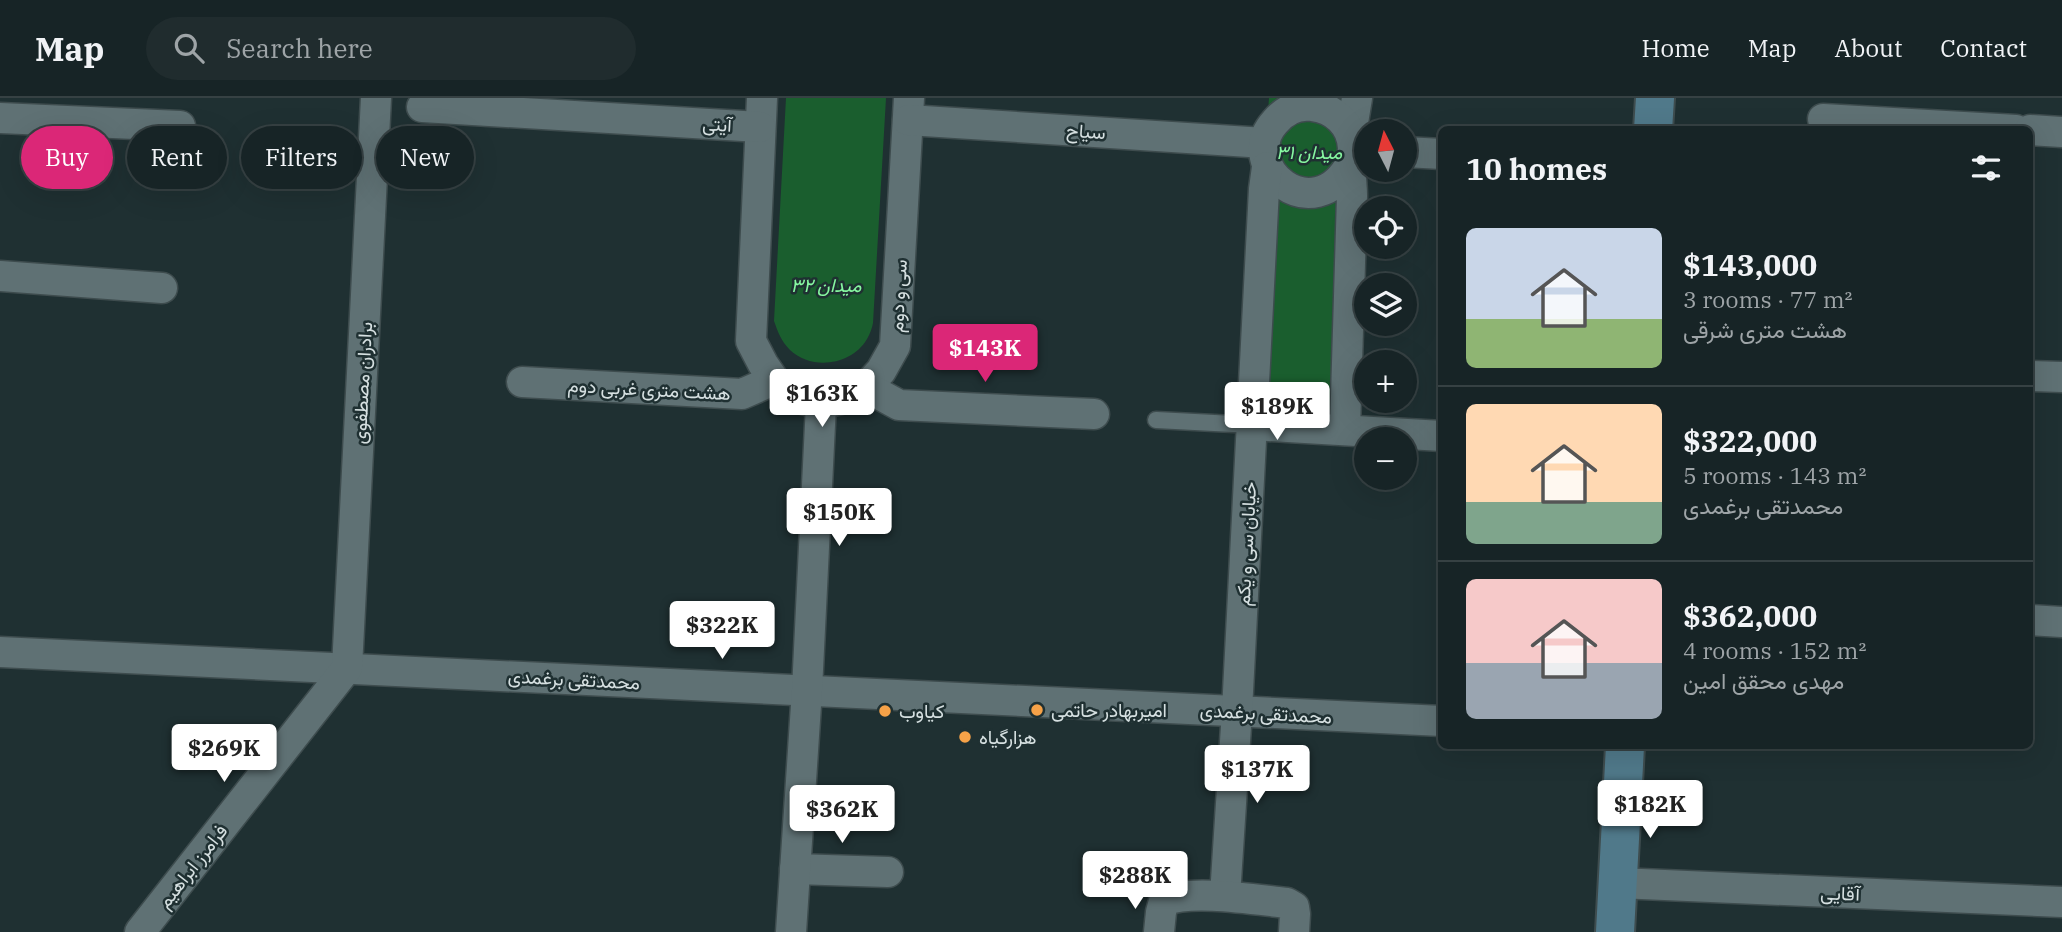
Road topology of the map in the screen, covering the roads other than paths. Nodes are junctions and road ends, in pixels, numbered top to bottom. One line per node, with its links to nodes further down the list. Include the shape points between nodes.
1 (376, 98): 38 (street, برادران مصطفوی)
2 (1269, 98): 17 (street, خیابان سی و یکم)
3 (1357, 98): 9 (street)
4 (1655, 98): 12 (main road)
5 (422, 107): 7 (street, آیتی)
6 (909, 109): 17 (street, سیاح); 28 (street, سی و دوم, via 895,346)
7 (761, 113): 26 (street, via 751,341)
8 (0, 118): 11 (street)
9 (1356, 119)
10 (1823, 119): 13 (street)
11 (160, 126)
12 (1653, 126)
13 (1946, 126)
14 (2033, 130): 15 (street)
15 (2062, 132)
16 (1354, 147): 17 (street, via 1344,122 1334,113 1307,105 1293,108 1271,125)
17 (1266, 149): 18 (street, via 1276,179 1303,194 1332,187 1344,177); 32 (street, خیابان سی و یکم)
18 (1354, 152)
19 (1418, 152): 20 (street)
20 (1438, 153)
21 (1354, 165): 33 (street)
22 (0, 276): 23 (street)
23 (162, 288)
24 (2033, 376): 25 (street)
25 (2062, 377)
26 (774, 380): 27 (street, هشت متری غربی دوم, via 742,394); 29 (street, via 792,396)
27 (522, 382)
28 (866, 387): 29 (street, سی و دوم); 30 (street, via 899,405)
29 (821, 404): 39 (street)
30 (1094, 414)
31 (1156, 419): 32 (lane)
32 (1253, 425): 33 (street); 40 (street, خیابان سی و یکم)
33 (1345, 430): 34 (street)
34 (1438, 436)
35 (2033, 621): 36 (street)
36 (2062, 622)
37 (0, 652): 38 (street, محمدتقی برغمدی)
38 (347, 668): 39 (street, محمدتقی برغمدی); 48 (street, فرامرز ابراهیم)
39 (807, 690): 40 (street, محمدتقی برغمدی); 43 (street)
40 (1237, 711): 41 (street, محمدتقی برغمدی); 46 (street, خیابان سی و یکم)
41 (1438, 721)
42 (1625, 749): 45 (main road)
43 (795, 869): 44 (street); 49 (street)
44 (888, 873)
45 (1618, 883): 47 (street, آقایی); 52 (main road)
46 (1225, 896): 50 (street, via 1164,901); 51 (street, via 1287,903 1294,907)
47 (2062, 902)
48 (140, 932)
49 (792, 932)
50 (1159, 932)
51 (1294, 932)
52 (1615, 932)

